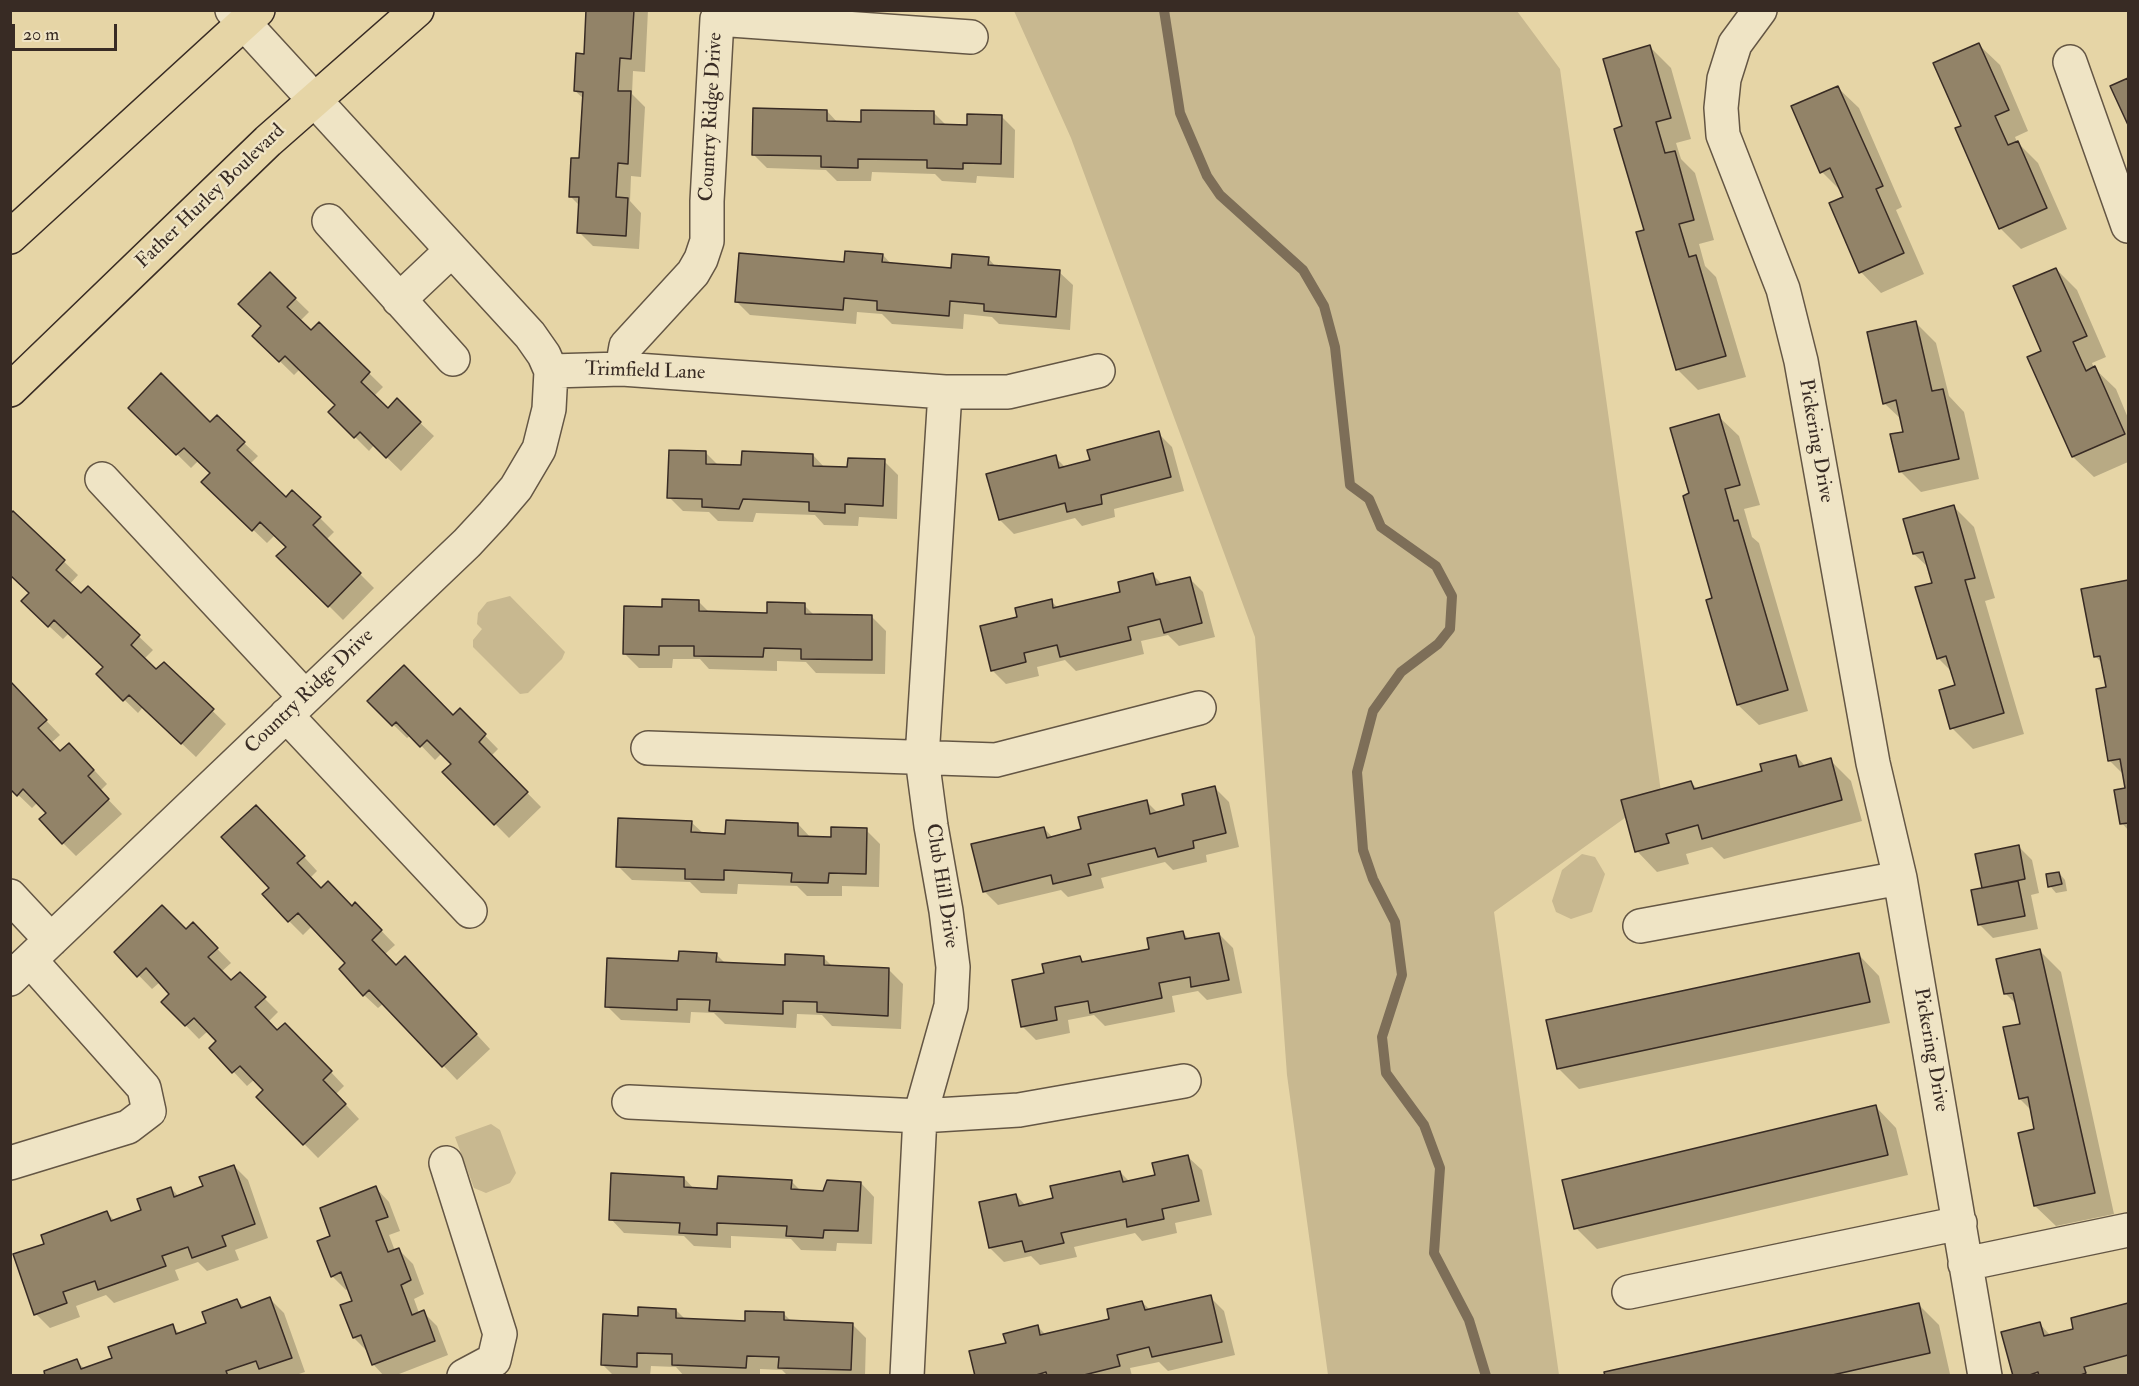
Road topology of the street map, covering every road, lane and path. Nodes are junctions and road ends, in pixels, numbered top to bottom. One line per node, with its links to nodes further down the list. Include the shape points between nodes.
1 (417, 10): 6 (main road, Father Hurley Boulevard)
2 (1751, 13): 23 (street, Pickering Drive, via 1724,79 1720,108 1723,135 1783,289 1801,362 1873,763)
3 (244, 15): 6 (street); 9 (main road)
4 (971, 37): 13 (street, Country Ridge Drive, via 717,19 707,241 693,273 626,346)
5 (2070, 62): 8 (street)
6 (314, 100): 10 (street); 16 (main road, Father Hurley Boulevard)
7 (329, 221): 11 (street)
8 (2128, 222)
9 (10, 237)
10 (452, 250): 11 (street); 14 (street, via 530,335)
11 (399, 300): 12 (street)
12 (453, 359)
13 (622, 369): 14 (street, Trimfield Lane); 17 (street, Trimfield Lane)
14 (551, 371): 19 (street, Country Ridge Drive, via 549,409 539,449 516,488 467,543)
15 (1098, 371): 17 (street, Trimfield Lane, via 1008,392)
16 (10, 390)
17 (945, 392): 22 (street, Club Hill Drive)
18 (102, 479): 19 (street)
19 (296, 706): 25 (street); 27 (street, Country Ridge Drive)
20 (1199, 708): 22 (street, via 996,760)
21 (648, 748): 22 (street)
22 (922, 758): 30 (street, Club Hill Drive, via 953,967 951,1005)
23 (1900, 878): 26 (street); 33 (street, Pickering Drive)
24 (10, 896): 27 (street)
25 (470, 911)
26 (1640, 926)
27 (30, 960): 31 (street, via 144,1088 149,1112 128,1127)
28 (1185, 1081): 30 (street, via 1019,1110)
29 (629, 1102): 30 (street)
30 (920, 1116): 38 (street, Club Hill Drive)
31 (10, 1163)
32 (446, 1163): 37 (street, via 500,1334 494,1360)
33 (1960, 1223): 35 (street, Pickering Drive); 36 (street)
34 (2128, 1230): 35 (street)
35 (1965, 1264): 39 (street, Pickering Drive)
36 (1629, 1292)
37 (464, 1376)
38 (907, 1376)
39 (1985, 1376)

